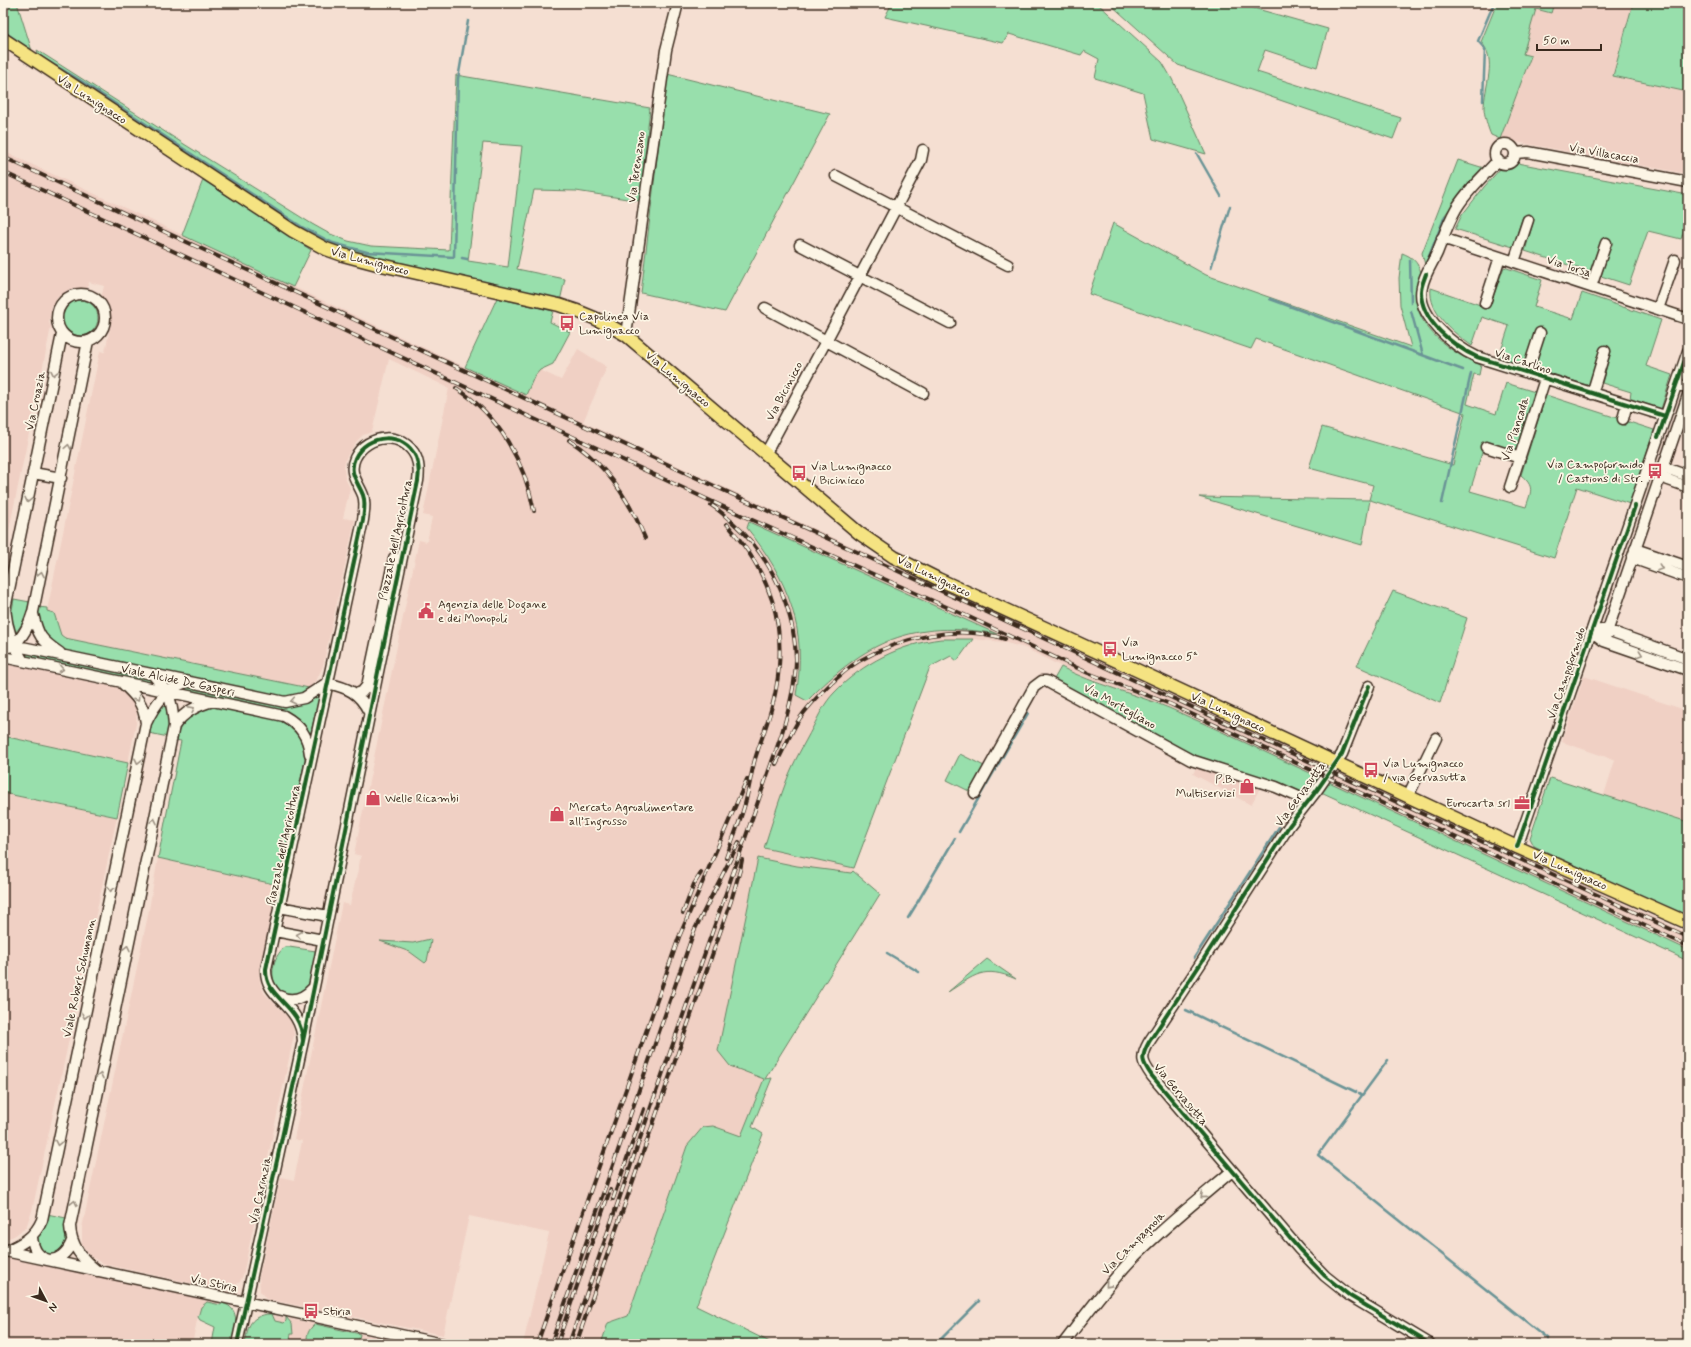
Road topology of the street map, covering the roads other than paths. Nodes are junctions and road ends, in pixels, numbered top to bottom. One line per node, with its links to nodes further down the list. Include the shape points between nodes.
1 (678, 3): 26 (street, Via Terenzano, via 666,50)
2 (3, 39): 26 (main road, Via Lumignacco, via 313,242 343,255 377,264 579,311)
3 (922, 150): 8 (street, Via Bicinicco, via 921,160)
4 (1515, 153): 5 (street, via 1514,159 1509,163); 5 (street, via 1510,145 1501,145 1496,152); 7 (street, Via Villacaccia, via 1528,152)
5 (1498, 160): 10 (street, Via Carlino, via 1464,198)
6 (836, 176): 8 (street)
7 (1688, 182)
8 (895, 207): 16 (street); 17 (street, Via Bicinicco)
9 (1528, 220): 15 (street)
10 (1442, 238): 13 (street, Via Torsa); 31 (street, Via Carlino, via 1422,287 1424,306 1432,321 1448,338 1472,355)
11 (1606, 243): 18 (street)
12 (800, 245): 17 (street)
13 (1500, 257): 15 (street, Via Torsa); 19 (street)
14 (1675, 260): 21 (street)
15 (1514, 262): 18 (street, Via Torsa)
16 (1008, 265)
17 (860, 276): 23 (street); 28 (street, Via Bicinicco)
18 (1591, 287): 21 (street, Via Torsa)
19 (1485, 303)
20 (765, 308): 28 (street)
21 (1658, 310): 22 (street, Via Torsa)
22 (1688, 319)
23 (950, 322)
24 (1540, 333): 31 (street)
25 (62, 334): 27 (street, via 74,342); 27 (street, Via Croazia, via 56,320 60,305 72,295 87,294 100,302 105,317 101,332); 45 (street, Via Croazia, one-way to 45)
26 (626, 335): 42 (main road, Via Lumignacco)
27 (88, 341): 48 (street, one-way to 27)
28 (826, 341): 35 (street); 42 (street, Via Bicinicco)
29 (1605, 351): 36 (street)
30 (1688, 351): 33 (street, Via Campoformido)
31 (1527, 373): 32 (street, Via Carlino)
32 (1545, 379): 36 (street, Via Carlino); 43 (street, Via Piancada)
33 (1676, 386): 34 (street); 37 (street); 39 (street, Via Campoformido)
34 (1688, 386)
35 (923, 393)
36 (1592, 394): 38 (street, Via Carlino)
37 (1688, 396): 44 (street, Via Campoformido)
38 (1627, 404): 39 (street, Via Carlino); 40 (street)
39 (1665, 416): 58 (street, Via Campoformido)
40 (1623, 419)
41 (1486, 447): 43 (street)
42 (766, 453): 79 (main road, Via Lumignacco, via 859,533 894,558)
43 (1520, 458): 49 (street, Via Piancada)
44 (1663, 467): 46 (street); 47 (street, Via Campoformido)
45 (34, 473): 48 (street); 55 (street, Via Croazia, one-way to 55)
46 (1688, 476)
47 (1660, 477): 50 (street); 52 (street, Via Campoformido)
48 (61, 478): 56 (street, one-way to 48)
49 (1510, 486)
50 (1688, 487)
51 (408, 526): 70 (street, Piazzale dell'Agricoltura, via 418,481 417,459 401,441 383,437 374,440 360,450 352,466 354,480 363,496 365,507); 73 (street, Piazzale dell'Agricoltura, via 399,539 367,686 362,692); 75 (street, Piazzale dell'Agricoltura)
52 (1634, 554): 53 (street); 54 (street, one-way to 54); 57 (street, Via Campoformido)
53 (1688, 567)
54 (1688, 578)
55 (4, 610): 60 (street, Via Croazia)
56 (33, 612): 60 (street, via 29,624); 62 (street, via 41,638)
57 (1607, 630): 58 (street, Via Campoformido); 59 (street, Via Campoformido); 64 (street, Via Campoformido)
58 (1592, 631): 59 (street, Via Campoformido); 84 (street, Via Campoformido)
59 (1604, 641): 66 (street, Via Campoformido, one-way to 66)
60 (8, 644): 61 (street); 62 (street, Viale Alcide De Gasperi); 65 (street, Via Croazia)
61 (3, 650)
62 (65, 656): 67 (street, Viale Alcide De Gasperi)
63 (3, 657): 65 (street, Viale Alcide De Gasperi)
64 (1688, 658)
65 (23, 661): 68 (street, Viale Alcide De Gasperi, one-way to 68)
66 (1688, 670)
67 (154, 676): 69 (street, Viale Alcide De Gasperi); 72 (street)
68 (119, 681): 72 (street, Viale Alcide De Gasperi); 76 (street, Viale Robert Schumann, one-way to 76, via 140,702)
69 (186, 682): 70 (street, Viale Alcide De Gasperi, one-way to 69, via 304,698 285,702); 72 (street, Viale Robert Schumann)
70 (327, 683): 73 (street); 80 (street, Piazzale dell'Agricoltura)
71 (1369, 686): 79 (street)
72 (167, 691): 74 (street, Viale Alcide De Gasperi); 76 (street, Viale Robert Schumann); 77 (street, via 172,703)
73 (355, 694): 75 (street)
74 (216, 701): 77 (street, one-way to 74, via 188,711); 80 (street, Viale Alcide De Gasperi, via 284,716 293,721 309,744)
75 (369, 712): 86 (street, Piazzale dell'Agricoltura)
76 (146, 723): 94 (street, Viale Robert Schumann, one-way to 94, via 43,1213 39,1227)
77 (174, 726): 95 (street, one-way to 77, via 71,1218)
78 (1436, 738): 82 (street)
79 (1336, 763): 82 (main road, Via Lumignacco); 83 (street, Via Gervasutta)
80 (309, 770): 85 (street, Piazzale dell'Agricoltura)
81 (975, 793): 83 (street, Via Mortegliano, via 1034,687 1046,681 1191,760 1276,786)
82 (1408, 796): 84 (main road, Via Lumignacco)
83 (1308, 801): 93 (street, Via Gervasutta, via 1289,826 1143,1055 1143,1063 1152,1076)
84 (1517, 847): 87 (main road, Via Lumignacco)
85 (279, 907): 86 (street, Piazzale dell'Agricoltura); 88 (street, Piazzale dell'Agricoltura)
86 (328, 916): 89 (street, Piazzale dell'Agricoltura)
87 (1688, 923)
88 (274, 931): 89 (street, one-way to 88); 91 (street, Piazzale dell'Agricoltura, via 266,969 266,978)
89 (323, 940): 90 (street, Piazzale dell'Agricoltura)
90 (314, 988): 91 (street, via 305,995 291,1000); 92 (street, Piazzale dell'Agricoltura)
91 (274, 993): 92 (street, Piazzale dell'Agricoltura, via 296,1016)
92 (303, 1041): 99 (street, Via Carinzia)
93 (1232, 1171): 102 (street, Via Campagnola, one-way to 102, via 1135,1257 1103,1291); 103 (street, Via Gervasutta, via 1299,1249 1333,1283 1359,1302)
94 (32, 1237): 96 (street); 97 (street, via 35,1249)
95 (72, 1241): 97 (street, via 64,1256); 98 (street, via 86,1263)
96 (5, 1251): 97 (street, Via Stiria)
97 (49, 1261): 98 (street, Via Stiria)
98 (97, 1271): 99 (street, Via Stiria)
99 (246, 1303): 100 (street, Via Carinzia); 101 (street, Via Stiria)
100 (237, 1344)
101 (443, 1344)
102 (1063, 1344)
103 (1430, 1344)

